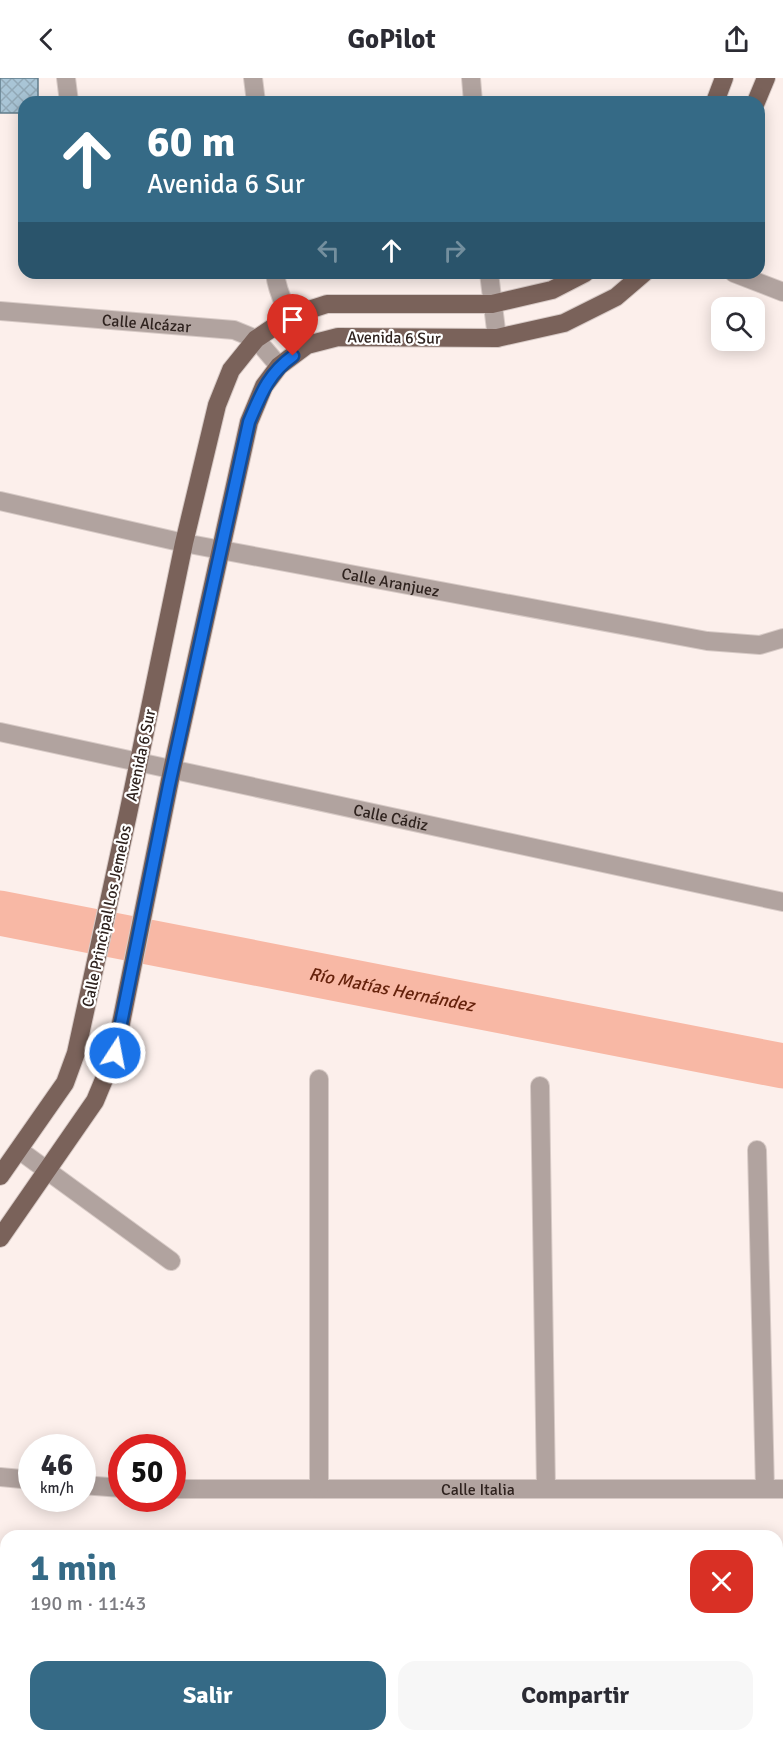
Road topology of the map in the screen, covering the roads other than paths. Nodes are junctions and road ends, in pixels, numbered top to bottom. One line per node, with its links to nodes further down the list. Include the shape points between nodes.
1 (66, 78): 6 (street)
2 (253, 78): 7 (street)
3 (471, 78): 8 (street)
4 (724, 78): 9 (main road)
5 (766, 78): 10 (main road)
6 (68, 96)
7 (255, 96)
8 (472, 96)
9 (717, 96)
10 (758, 96)
11 (276, 279): 19 (street)
12 (490, 279): 17 (street)
13 (573, 279): 17 (main road, Avenida 6 Sur, via 552,290)
14 (637, 279): 20 (main road, Avenida 6 Sur, via 616,297 564,323)
15 (749, 279): 16 (street)
16 (783, 292)
17 (492, 304): 19 (main road, Avenida 6 Sur, via 327,304); 20 (street)
18 (0, 311): 21 (street, Calle Alcázar, via 234,330)
19 (290, 316): 21 (main road, Avenida 6 Sur); 22 (street)
20 (497, 338): 22 (main road, Avenida 6 Sur, via 338,336)
21 (256, 339): 23 (street); 25 (main road, Avenida 6 Sur, via 231,370 218,405)
22 (307, 345): 23 (main road, Avenida 6 Sur)
23 (279, 366): 26 (main road, Avenida 6 Sur, via 264,386 249,422)
24 (0, 501): 25 (street, Calle Aranjuez)
25 (184, 543): 26 (street, Calle Aranjuez); 29 (main road, Avenida 6 Sur)
26 (222, 549): 27 (street, Calle Aranjuez, via 707,641 760,645); 30 (main road, Avenida 6 Sur)
27 (783, 638)
28 (0, 732): 29 (street, Calle Cádiz)
29 (139, 763): 30 (street, Calle Cádiz); 31 (main road, Avenida 6 Sur)
30 (172, 770): 32 (street, Calle Cádiz); 37 (main road, Avenida 6 Sur, via 115,1053 95,1101)
31 (128, 814): 35 (main road, Calle Principal Los Jemelos, via 76,1053 64,1083)
32 (783, 902)
33 (319, 1079): 44 (street)
34 (540, 1086): 45 (street)
35 (19, 1150): 37 (street); 38 (main road, Calle Principal Los Jemelos)
36 (757, 1150): 46 (street)
37 (47, 1171): 39 (main road); 40 (street)
38 (0, 1176)
39 (0, 1238)
40 (171, 1261)
41 (0, 1478): 42 (street)
42 (18, 1479)
43 (186, 1489): 44 (street, Calle Italia)
44 (319, 1489): 45 (street, Calle Italia)
45 (546, 1489): 46 (street, Calle Italia)
46 (765, 1489): 47 (street, Calle Italia)
47 (783, 1489)

